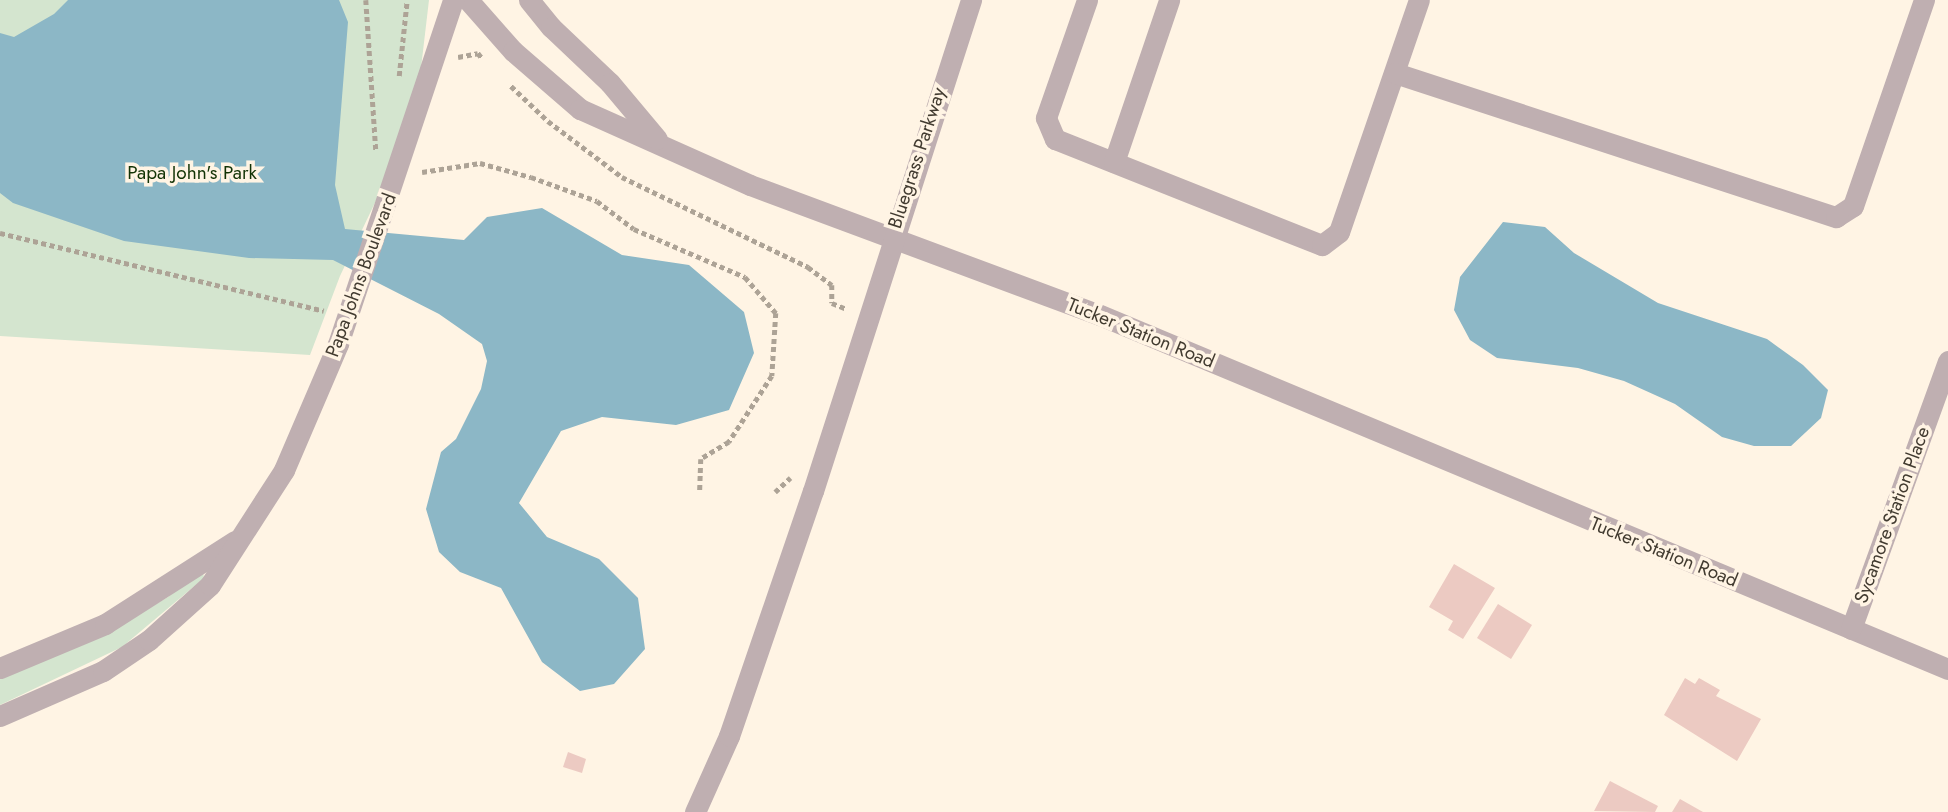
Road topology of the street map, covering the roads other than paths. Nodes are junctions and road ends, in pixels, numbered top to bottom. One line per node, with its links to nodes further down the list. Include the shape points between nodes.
1 (453, 0): 14 (street, Papa Johns Boulevard, via 338,344 284,470)
2 (468, 0): 10 (street, Bluegrass Parkway, via 521,59 580,109)
3 (529, 0): 10 (street, Bluegrass Parkway, via 610,83)
4 (971, 0): 12 (street, Bluegrass Parkway)
5 (1087, 0): 11 (street, via 1046,118 1055,139)
6 (1169, 0): 11 (street)
7 (1419, 0): 9 (street)
8 (1924, 0): 9 (street, via 1853,206 1836,217)
9 (1395, 73): 11 (street, via 1339,232 1322,246)
10 (658, 141): 12 (street, Bluegrass Parkway, via 750,185)
11 (1114, 162)
12 (893, 237): 15 (street, Tucker Station Road, via 1100,315); 19 (street, via 809,504 729,736)
13 (1948, 361): 15 (street, Sycamore Station Place)
14 (240, 538): 16 (street, Papa Johns Boulevard, via 105,624); 18 (street, Papa Johns Boulevard, via 210,585 149,640 103,670)
15 (1851, 629): 17 (street, Tucker Station Road)
16 (0, 668)
17 (1948, 669)
18 (0, 716)
19 (695, 812)

